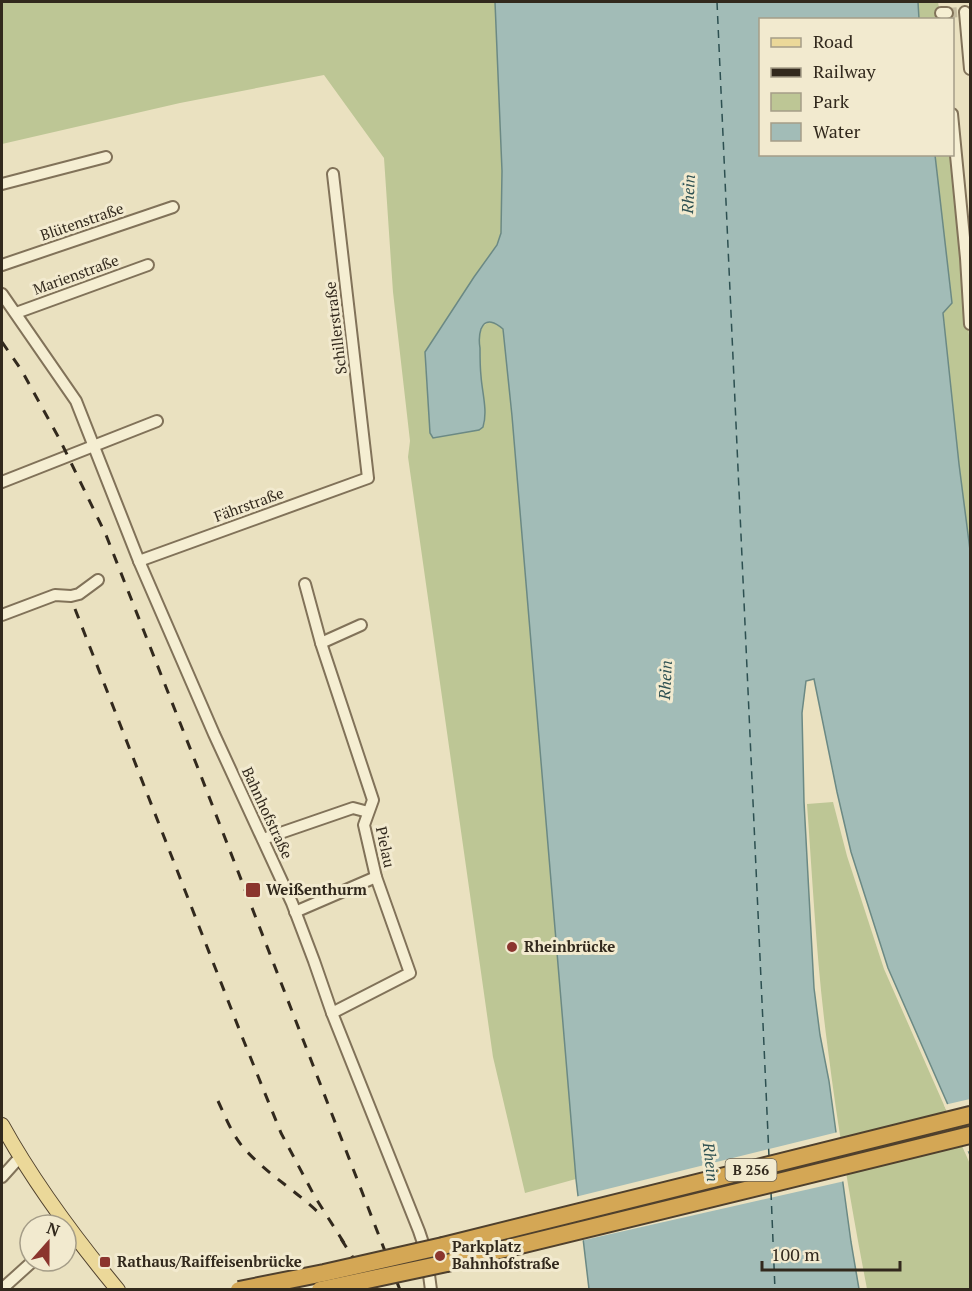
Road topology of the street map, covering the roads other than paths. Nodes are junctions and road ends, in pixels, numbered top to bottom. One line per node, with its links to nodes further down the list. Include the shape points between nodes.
1 (965, 12): 2 (street)
2 (970, 69)
3 (954, 135): 12 (street)
4 (106, 157): 6 (street)
5 (333, 174): 15 (street, Schillerstraße)
6 (2, 184)
7 (173, 207): 8 (street, Blütenstraße)
8 (2, 265)
9 (147, 265): 11 (street, Marienstraße)
10 (2, 294): 11 (street, Bahnhofstraße)
11 (15, 313): 14 (street, Bahnhofstraße, via 76,401)
12 (970, 324)
13 (157, 421): 14 (street)
14 (93, 446): 16 (street); 17 (street, Bahnhofstraße)
15 (368, 478): 17 (street, Fährstraße)
16 (2, 482)
17 (140, 561): 24 (street, Bahnhofstraße)
18 (98, 580): 20 (street, via 79,594 55,595)
19 (305, 584): 22 (street, Pielau)
20 (2, 615)
21 (361, 625): 22 (street)
22 (321, 643): 23 (street, Pielau, via 373,800)
23 (368, 812): 24 (street, via 352,808); 25 (street, Pielau, via 364,825)
24 (263, 839): 26 (street, Bahnhofstraße)
25 (376, 877): 26 (street); 27 (street, Pielau, via 410,973)
26 (295, 912): 27 (street, Bahnhofstraße)
27 (332, 1013): 40 (street, Bahnhofstraße, via 419,1231)
28 (970, 1115): 38 (highway, B 256, bridge, via 433,1248)
29 (2, 1125): 31 (main road)
30 (970, 1135): 39 (highway, B 256, bridge, via 480,1256)
31 (20, 1157): 32 (street); 33 (main road)
32 (2, 1177)
33 (55, 1213)
34 (78, 1245): 37 (main road)
35 (20, 1273): 36 (street)
36 (2, 1289)
37 (118, 1290)
38 (239, 1290)
39 (320, 1290)
40 (431, 1290)

